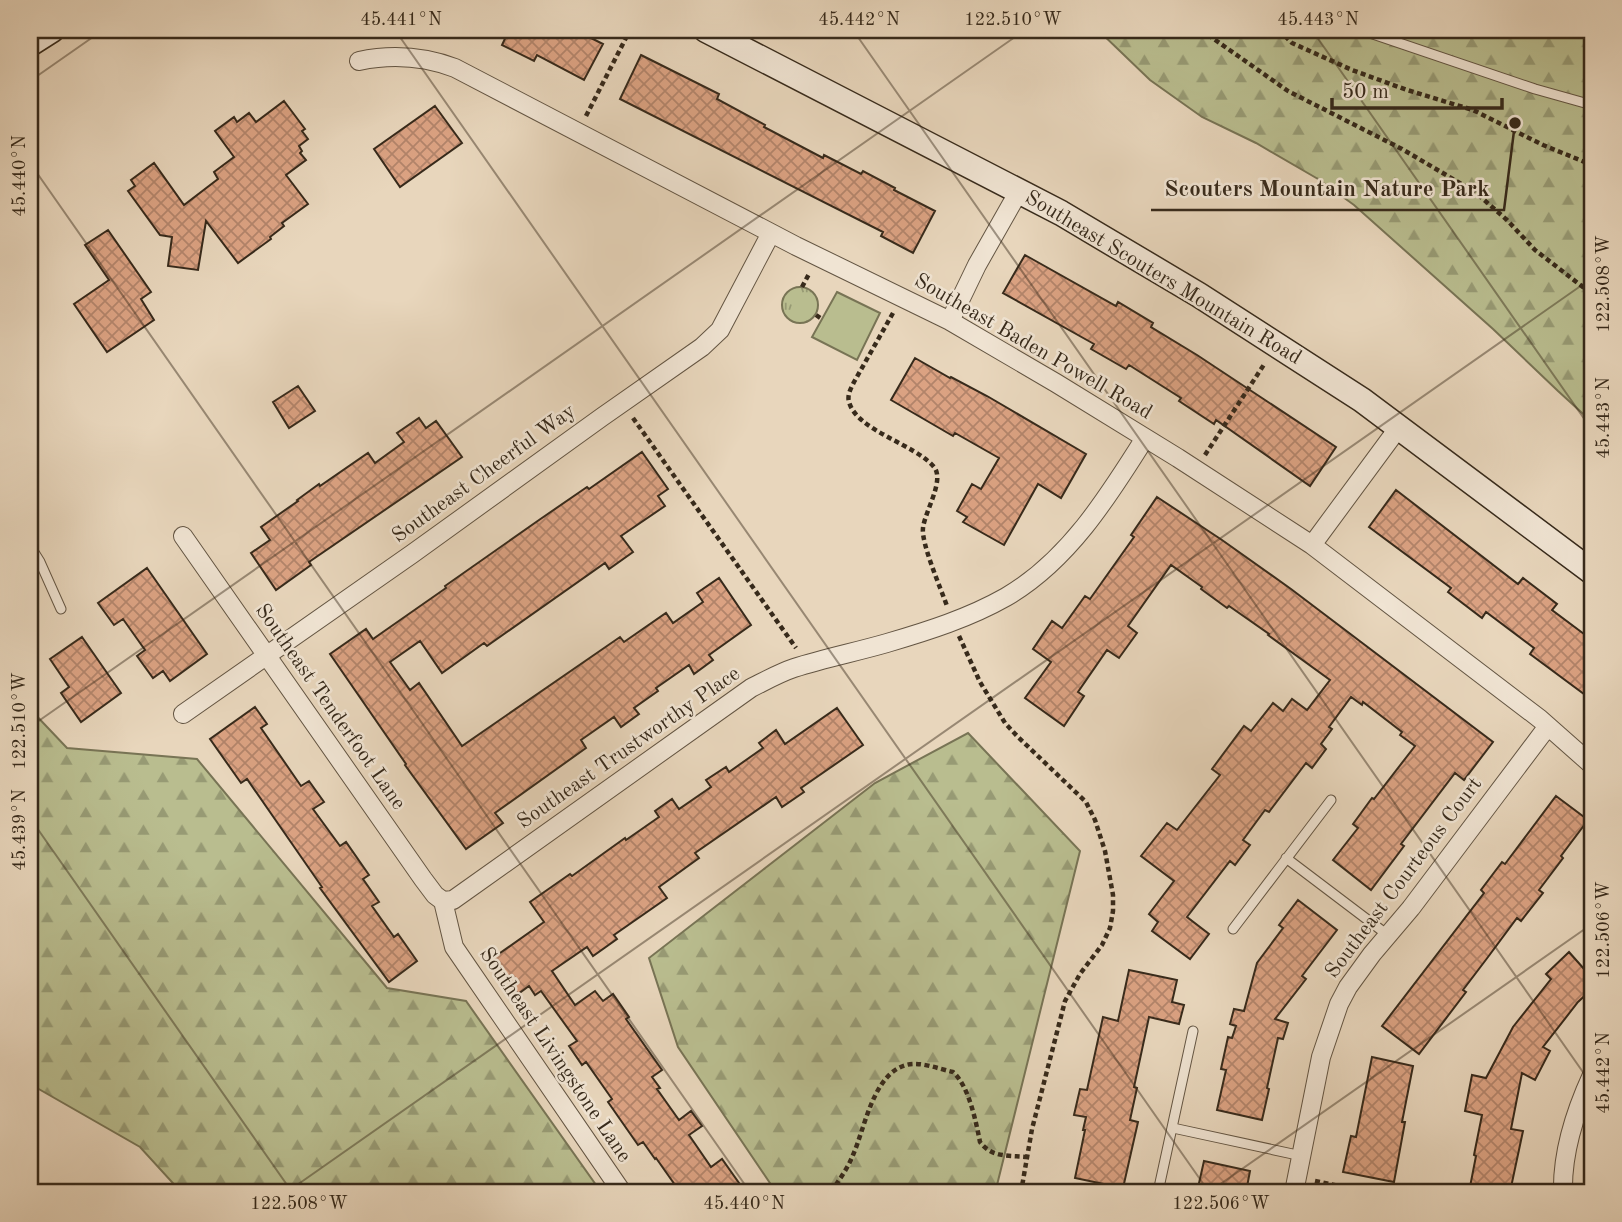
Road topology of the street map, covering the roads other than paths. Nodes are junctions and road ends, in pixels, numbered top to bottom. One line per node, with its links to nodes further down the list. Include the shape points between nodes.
1 (52, 30): 4 (street)
2 (706, 30): 7 (street, Southeast Scouters Mountain Road)
3 (1361, 30): 6 (lane)
4 (30, 44)
5 (359, 61): 8 (street, Southeast Baden Powell Road, via 418,58 455,68)
6 (1592, 105)
7 (1019, 191): 9 (street); 10 (street, Southeast Scouters Mountain Road, via 1199,295)
8 (771, 233): 9 (street, Southeast Baden Powell Road); 17 (street, Southeast Cheerful Way, via 720,330 702,347)
9 (950, 321): 11 (street, Southeast Baden Powell Road)
10 (1399, 427): 13 (street); 15 (street, Southeast Scouters Mountain Road)
11 (1145, 438): 13 (street, Southeast Baden Powell Road); 23 (street, Southeast Trustworthy Place, via 1078,535 1009,595 952,621 807,664 751,688 515,858 453,900)
12 (183, 536): 17 (street, Southeast Tenderfoot Lane)
13 (1312, 545): 19 (street, Southeast Baden Powell Road)
14 (30, 546): 16 (lane)
15 (1592, 572)
16 (61, 609)
17 (266, 655): 18 (street, Southeast Cheerful Way); 23 (street, Southeast Tenderfoot Lane)
18 (183, 714)
19 (1548, 726): 20 (street, Southeast Baden Powell Road); 25 (street, Southeast Courteous Court)
20 (1592, 765)
21 (1331, 800): 22 (lane)
22 (1286, 858): 24 (lane); 25 (lane)
23 (443, 901): 31 (street, Southeast Livingstone Lane, via 454,947)
24 (1233, 929)
25 (1389, 936): 29 (street, Southeast Courteous Court, via 1339,1004 1321,1057)
26 (1193, 1031): 28 (lane)
27 (1592, 1075): 33 (street, via 1570,1130)
28 (1173, 1128): 29 (lane); 32 (lane)
29 (1301, 1156): 30 (street, Southeast Courteous Court)
30 (1296, 1184)
31 (622, 1192)
32 (1158, 1192)
33 (1563, 1192)

